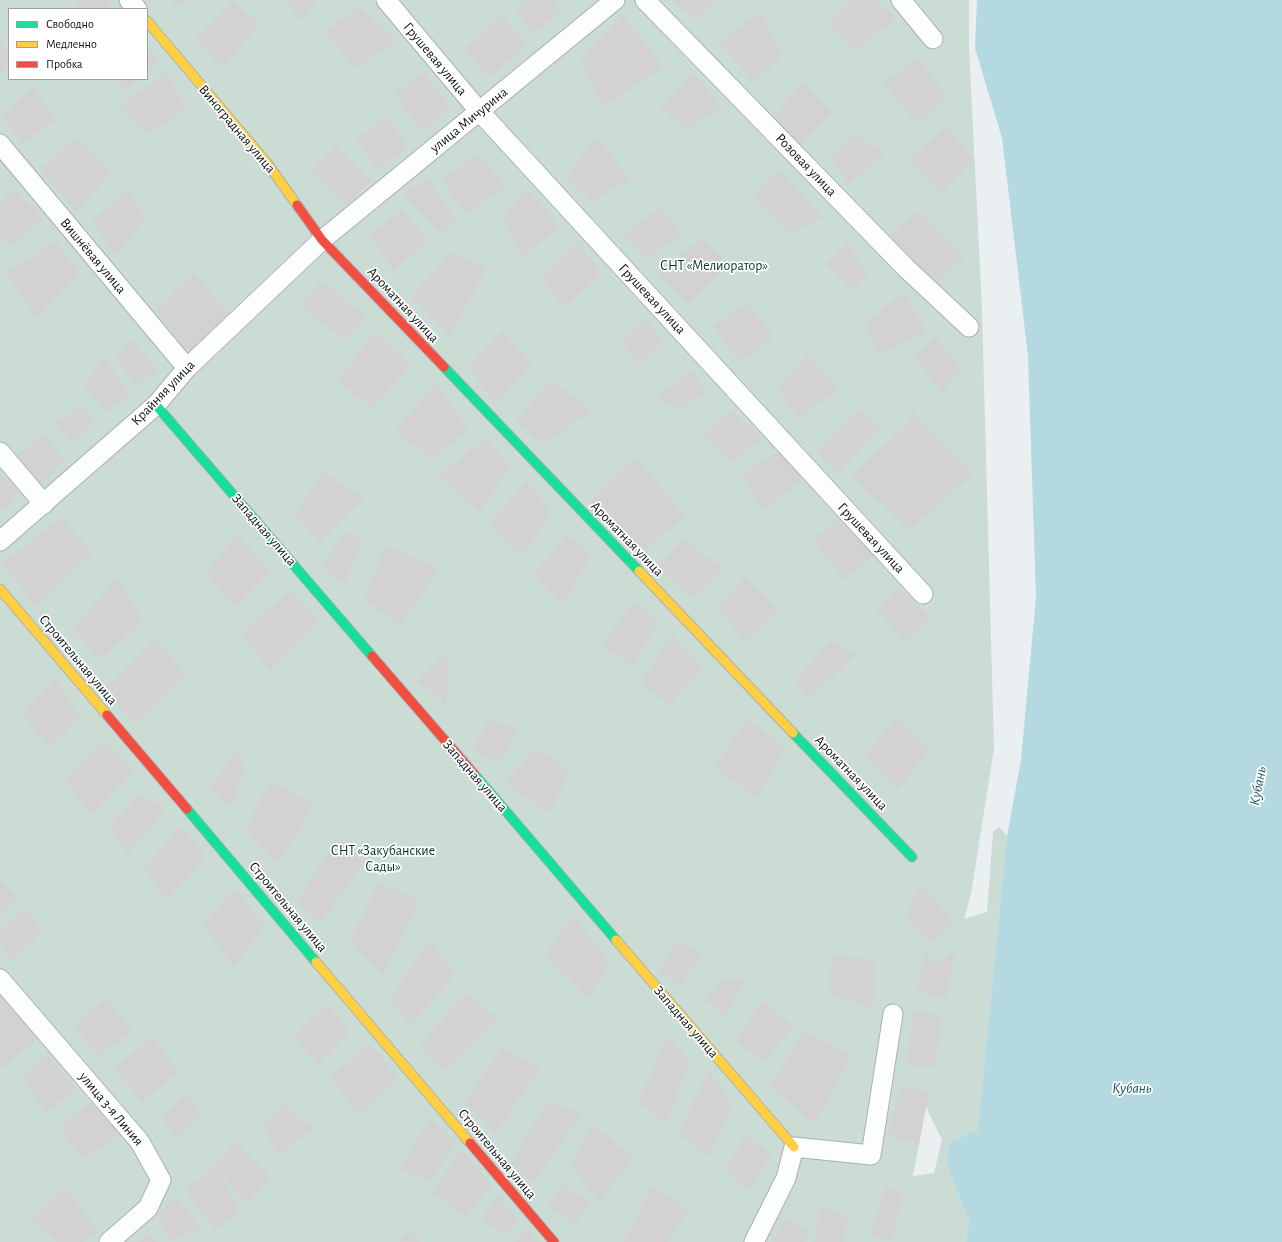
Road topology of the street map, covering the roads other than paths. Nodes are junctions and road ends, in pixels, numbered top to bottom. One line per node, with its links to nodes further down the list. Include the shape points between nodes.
1 (129, 0): 6 (street)
2 (386, 0): 9 (street, Грушевая улица)
3 (615, 0): 9 (street, улица Мичурина)
4 (645, 0): 12 (street, Розовая улица, via 906,268)
5 (901, 0): 8 (street)
6 (136, 8)
7 (148, 22): 11 (street, Виноградная улица, via 267,163)
8 (933, 39)
9 (480, 112): 11 (street, улица Мичурина); 19 (street, Грушевая улица)
10 (0, 144): 13 (street, Вишнёвая улица)
11 (322, 240): 13 (street, Крайняя улица); 20 (street, Ароматная улица)
12 (969, 327)
13 (187, 368): 14 (street, Крайняя улица)
14 (156, 405): 16 (street, Крайняя улица); 23 (street, Западная улица)
15 (0, 452): 16 (street)
16 (44, 504): 17 (street, Крайняя улица)
17 (0, 541)
18 (0, 589): 25 (street, Строительная улица)
19 (923, 594)
20 (912, 857)
21 (0, 978): 24 (street, улица 3-я Линия, via 140,1142 162,1180 148,1208)
22 (893, 1014): 23 (street, via 871,1155)
23 (794, 1147): 26 (street, via 786,1178)
24 (109, 1242)
25 (554, 1242)
26 (754, 1242)

